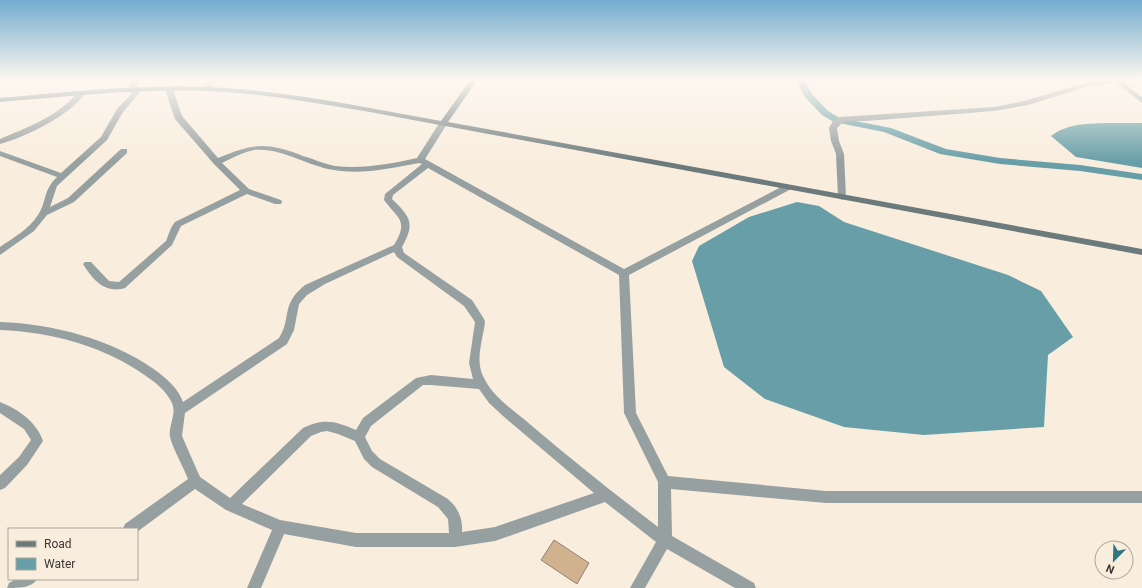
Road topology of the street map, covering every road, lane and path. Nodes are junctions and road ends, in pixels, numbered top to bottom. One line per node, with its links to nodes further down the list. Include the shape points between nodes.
1 (67, 106): 8 (street, via 51,118)
2 (123, 106): 13 (street, via 104,138)
3 (174, 106): 11 (street, via 178,117)
4 (341, 106): 7 (main road)
5 (455, 106): 7 (main road)
6 (1009, 106): 16 (street, via 839,121 833,128 840,154)
7 (443, 124): 12 (street); 14 (main road)
8 (0, 142)
9 (124, 151): 18 (street, via 71,200)
10 (0, 154): 13 (street)
11 (217, 162): 12 (street, via 255,148 270,149 333,168 368,169); 15 (street)
12 (423, 162): 19 (street, via 389,194 388,200 406,218 407,227); 23 (street)
13 (62, 176): 18 (street, via 49,193)
14 (788, 187): 16 (main road); 23 (street)
15 (246, 191): 17 (street); 22 (street, via 178,224 169,243 122,285 106,286)
16 (842, 197): 21 (main road)
17 (278, 202)
18 (44, 213): 20 (street, via 35,224)
19 (397, 247): 25 (street, via 400,255 468,303 480,322 474,360 476,375); 27 (street, via 310,287 298,298 294,306 289,333 283,342)
20 (0, 252)
21 (1142, 252)
22 (88, 264)
23 (624, 273): 30 (street, via 630,413)
24 (0, 326): 27 (street, via 23,327 95,343 132,360 164,384 177,400)
25 (482, 385): 28 (street, via 420,381 367,422); 32 (street, via 502,408)
26 (0, 407): 31 (street, via 28,427 36,435 37,442 23,461)
27 (180, 410): 29 (street, via 176,436)
28 (359, 437): 34 (street, via 332,426 315,427); 37 (street, via 368,455 376,463 444,503 452,511 456,517)
29 (195, 481): 34 (street); 36 (street)
30 (664, 482): 33 (street, via 826,497); 38 (street)
31 (0, 484)
32 (605, 496): 37 (street, via 495,534); 38 (street)
33 (1142, 497)
34 (231, 506): 35 (street)
35 (280, 527): 37 (street, via 356,540); 41 (street)
36 (131, 528)
37 (455, 540)
38 (665, 540): 42 (street); 43 (street)
39 (28, 580): 40 (street)
40 (14, 588)
41 (254, 588)
42 (637, 588)
43 (749, 588)

